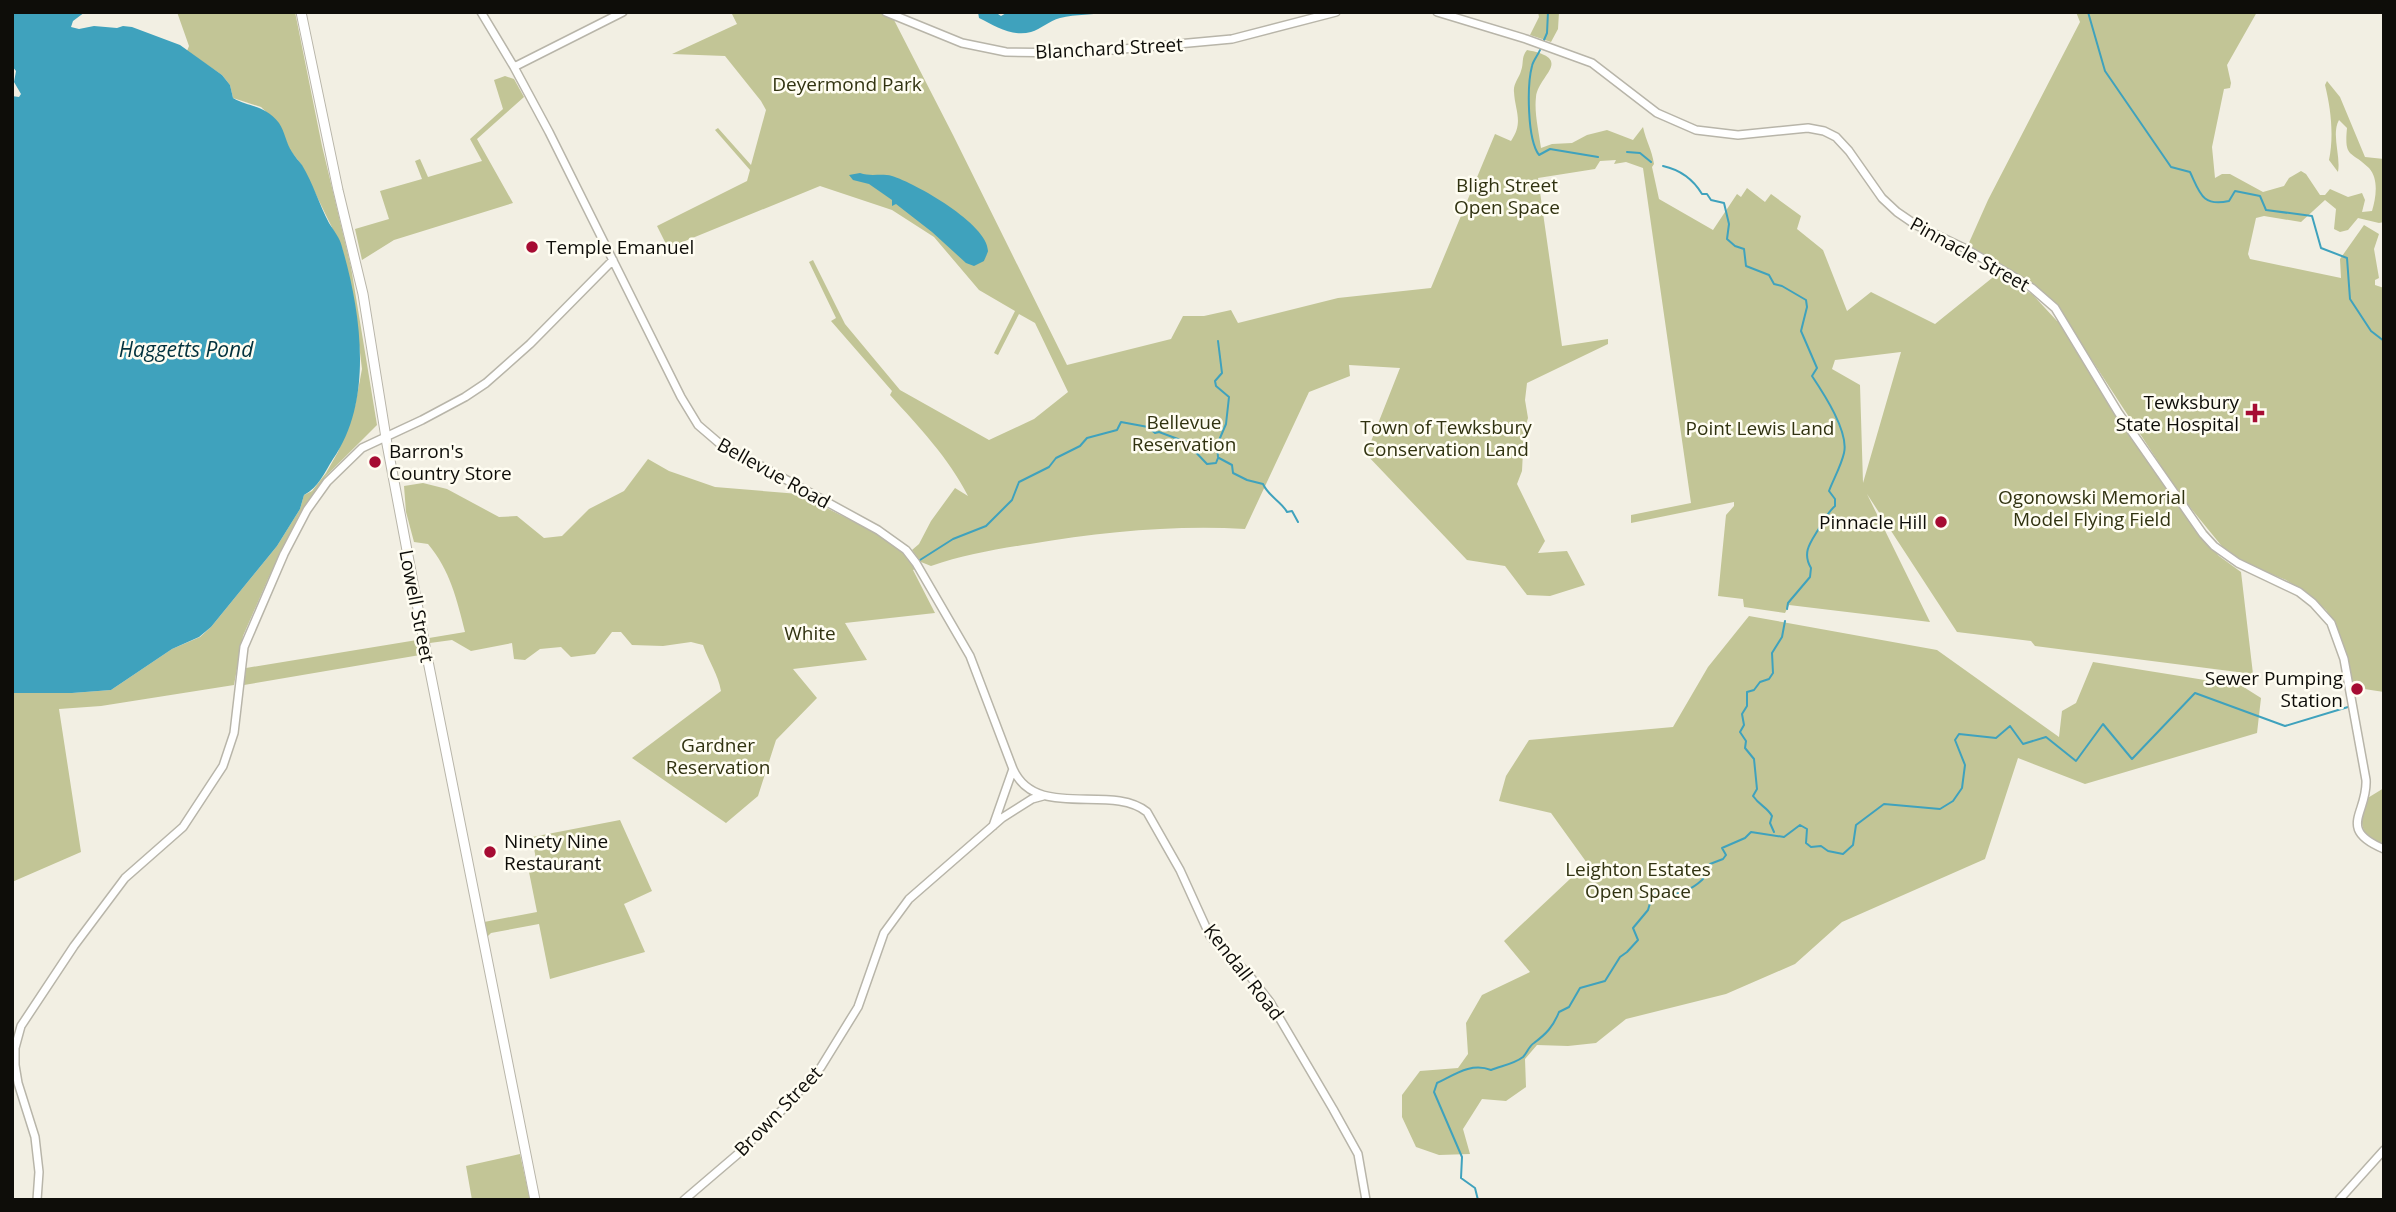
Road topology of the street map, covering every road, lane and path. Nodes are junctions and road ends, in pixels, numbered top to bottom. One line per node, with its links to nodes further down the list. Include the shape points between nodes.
1 (301, 12): 9 (main road, Lowell Street, via 361,284)
2 (481, 12): 7 (street, Bellevue Road)
3 (623, 12): 7 (street)
4 (886, 12): 5 (street, Blanchard Street, via 962,43 1006,52 1080,53 1232,39)
5 (1336, 12)
6 (1437, 12): 13 (street, Pinnacle Street, via 1592,63 1657,113 1696,130 1738,135 1798,127 1832,134 1902,217 1989,262 2046,299 2203,534 2238,563 2299,592 2330,623 2344,659 2366,780 2357,818 2359,830)
7 (514, 67): 8 (street, Bellevue Road)
8 (613, 260): 9 (street, via 486,383); 10 (street, Bellevue Road, via 681,397 707,435 906,550 970,656)
9 (385, 437): 15 (street, via 362,448 327,482 284,554 244,647 229,752 201,802 183,827 125,878 21,1026 15,1065 35,1137); 16 (main road, Lowell Street)
10 (1013, 769): 11 (street, Bellevue Road, via 1022,783); 12 (street)
11 (1043, 796): 12 (street, Brown Street, via 1019,806); 18 (street, Kendall Road, via 1119,802 1141,807 1152,818 1210,936 1270,1002 1358,1154)
12 (992, 826): 17 (street, Brown Street, via 918,890 893,920 855,1012 816,1074 739,1153)
13 (2384, 849)
14 (2384, 1150): 19 (street)
15 (37, 1200)
16 (536, 1200)
17 (684, 1200)
18 (1366, 1200)
19 (2339, 1200)

